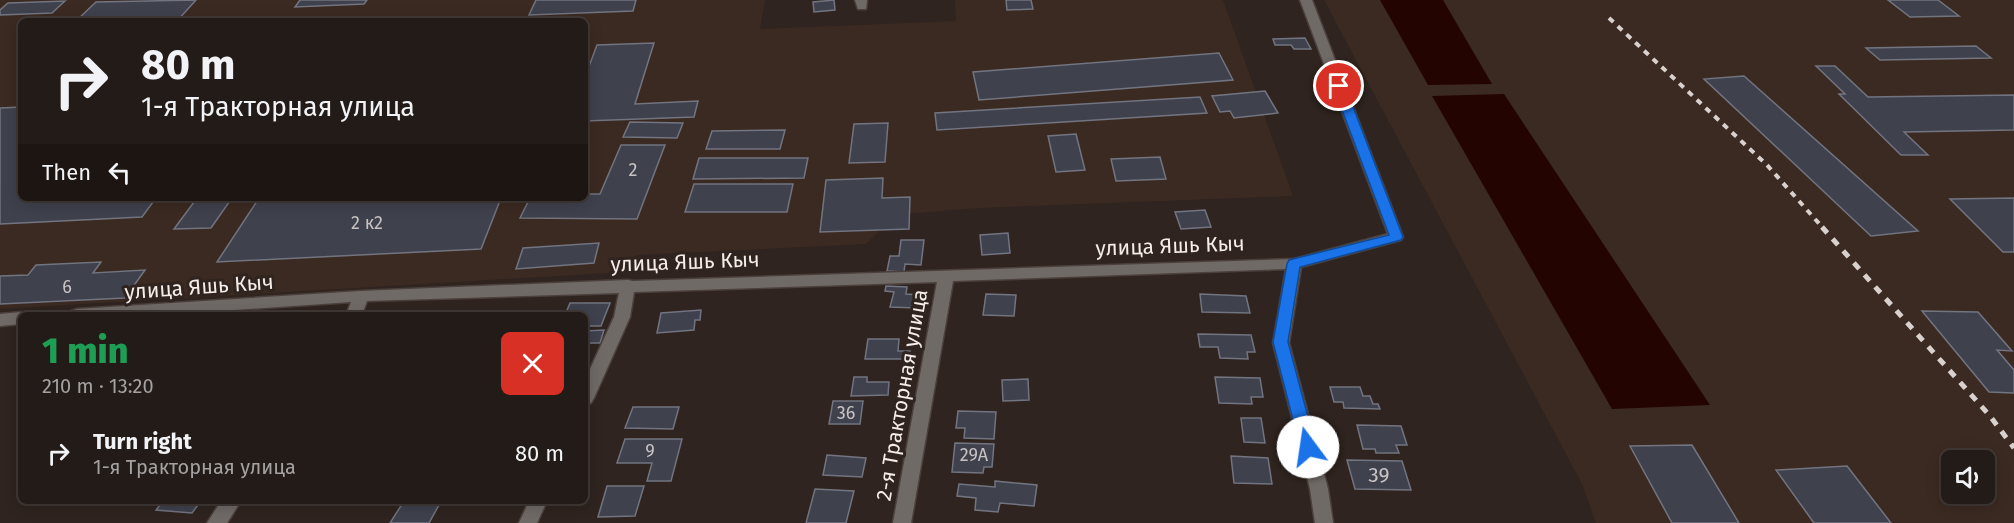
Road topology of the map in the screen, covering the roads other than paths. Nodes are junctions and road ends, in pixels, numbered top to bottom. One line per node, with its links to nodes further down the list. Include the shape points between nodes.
1 (1306, 0): 2 (street, улица Яшь Кыч, via 1396,237)
2 (1294, 264): 3 (street, улица Яшь Кыч); 16 (street, via 1281,342)
3 (946, 275): 4 (street, улица Яшь Кыч); 15 (street, 2-я Тракторная улица)
4 (628, 285): 5 (street, улица Яшь Кыч); 10 (street, via 622,317)
5 (361, 296): 6 (street, улица Яшь Кыч); 7 (street)
6 (122, 312)
7 (355, 312)
8 (18, 318): 9 (street)
9 (0, 320)
10 (588, 391)
11 (230, 504): 13 (street)
12 (537, 504): 14 (street)
13 (216, 523)
14 (528, 523)
15 (902, 523)
16 (1324, 523)

